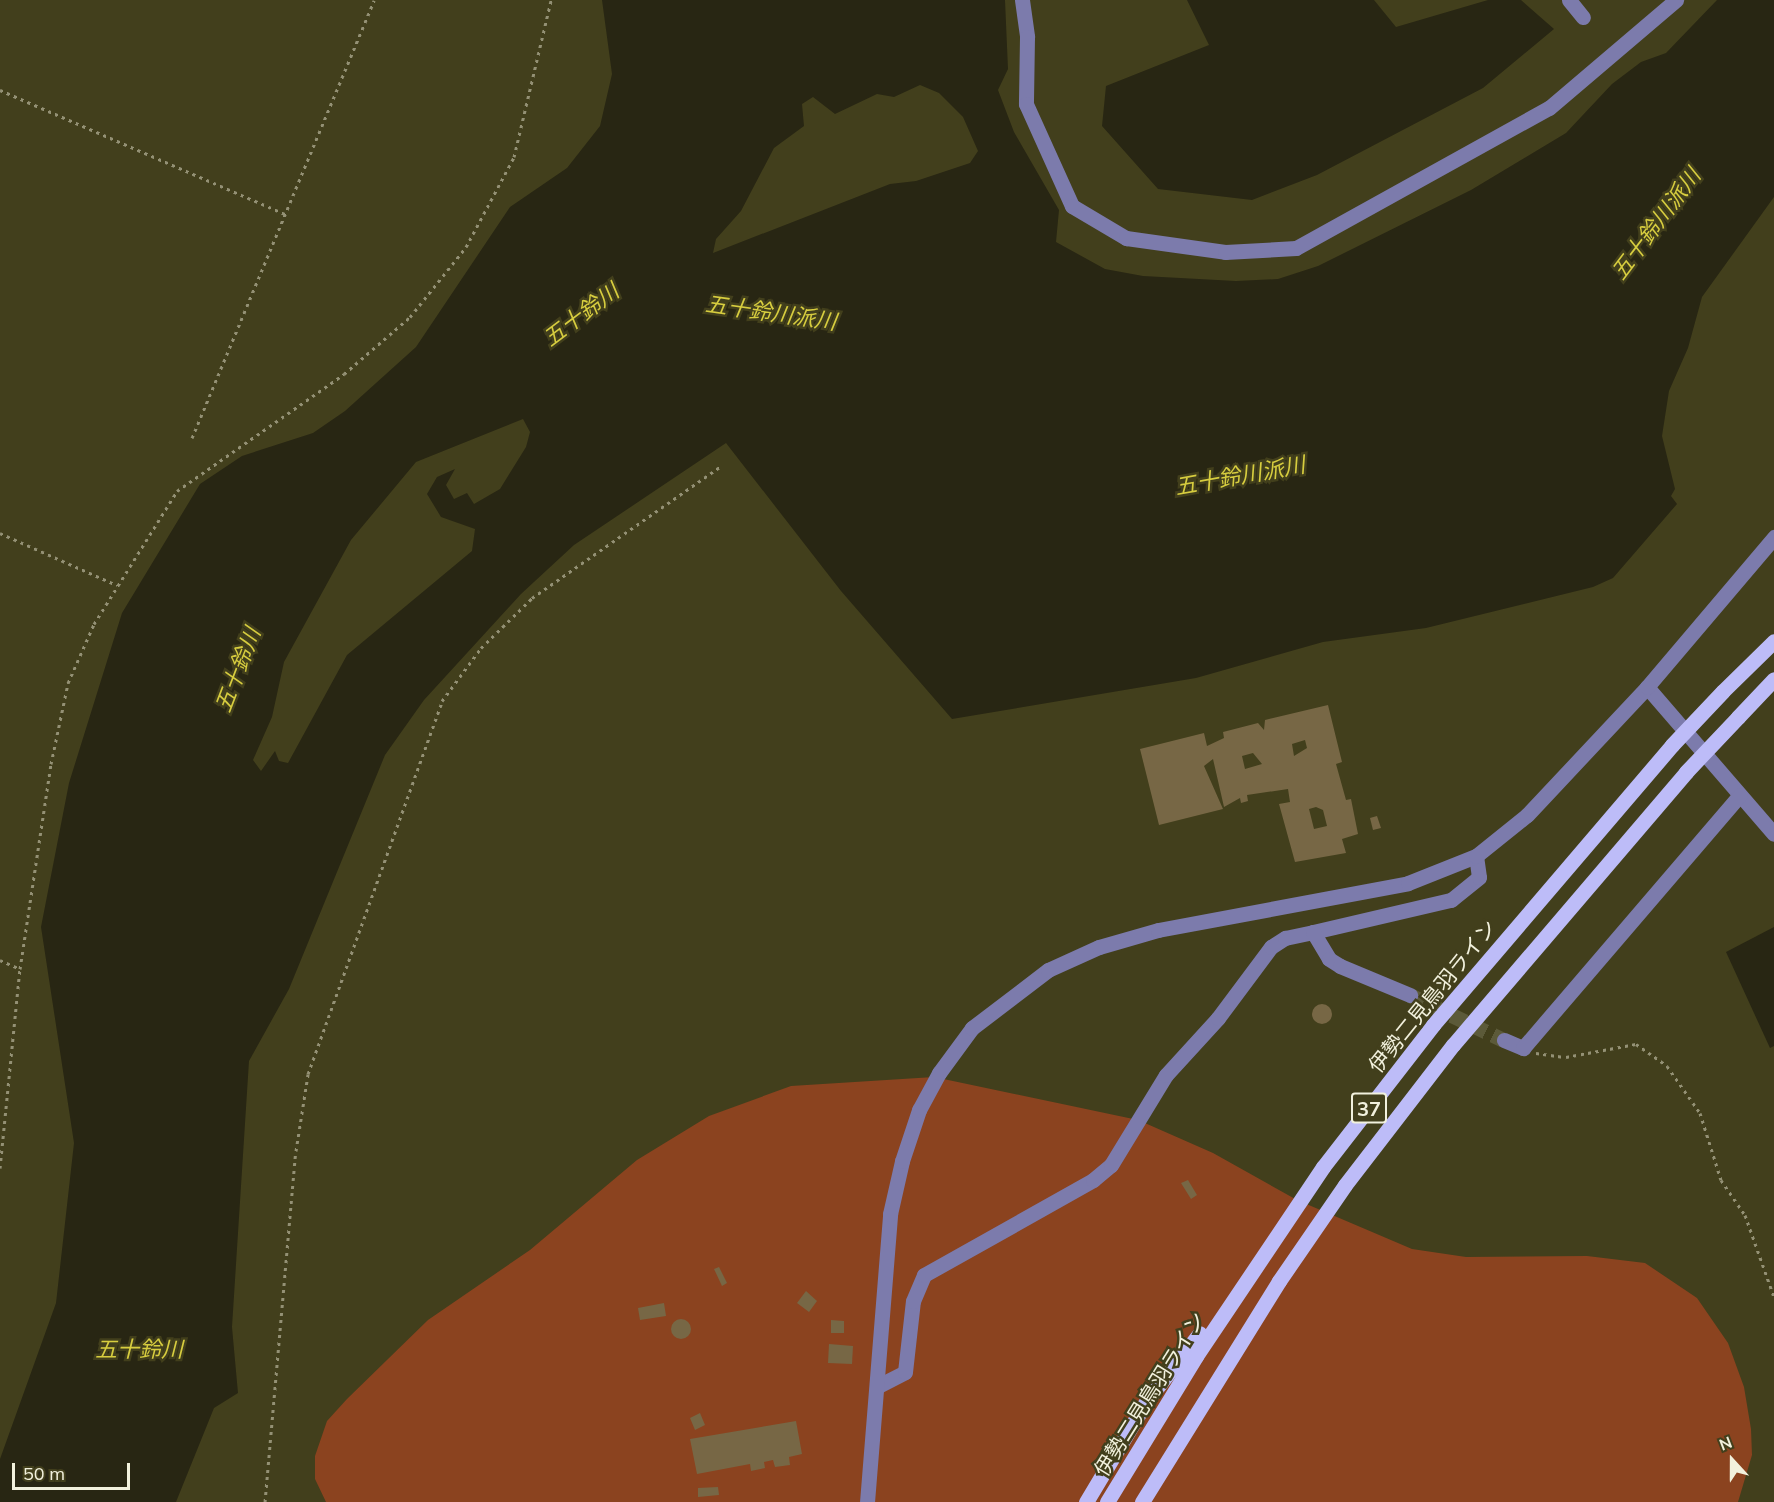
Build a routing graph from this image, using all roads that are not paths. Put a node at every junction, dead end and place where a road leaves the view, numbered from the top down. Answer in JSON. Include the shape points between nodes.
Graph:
{"nodes":[{"id":1,"x":1022,"y":0,"type":"edge"},
{"id":2,"x":1569,"y":0,"type":"edge"},
{"id":3,"x":1676,"y":0,"type":"edge"},
{"id":4,"x":1583,"y":17,"type":"dead end"},
{"id":5,"x":1774,"y":537,"type":"edge"},
{"id":6,"x":1774,"y":641,"type":"edge"},
{"id":7,"x":1774,"y":680,"type":"edge"},
{"id":8,"x":1647,"y":687,"type":"junction"},
{"id":9,"x":1740,"y":795,"type":"junction"},
{"id":10,"x":1774,"y":834,"type":"edge"},
{"id":11,"x":1476,"y":856,"type":"junction"},
{"id":12,"x":1313,"y":932,"type":"junction"},
{"id":13,"x":1410,"y":995,"type":"tunnel mouth"},
{"id":14,"x":1504,"y":1040,"type":"tunnel mouth"},
{"id":15,"x":1254,"y":1267,"type":"junction"},
{"id":16,"x":878,"y":1386,"type":"junction"},
{"id":17,"x":867,"y":1502,"type":"edge"},
{"id":18,"x":1086,"y":1502,"type":"edge"},
{"id":19,"x":1107,"y":1502,"type":"edge"},
{"id":20,"x":1142,"y":1502,"type":"edge"}],
"edges":[{"from":1,"to":3,"type":"street","via":[[1027,37],[1026,104],[1072,207],[1126,238],[1225,252],[1296,248],[1549,108]]},
{"from":2,"to":4,"type":"street"},
{"from":5,"to":8,"type":"street"},
{"from":6,"to":15,"type":"main road","name":"伊勢二見鳥羽ライン","number":"37","bridge":true,"via":[[1672,745],[1433,1025],[1323,1167]]},
{"from":7,"to":20,"type":"main road","number":"37","bridge":true,"via":[[1686,772],[1453,1045],[1345,1185],[1279,1281]]},
{"from":8,"to":9,"type":"street"},
{"from":8,"to":11,"type":"street","via":[[1527,815]]},
{"from":9,"to":10,"type":"street"},
{"from":9,"to":14,"type":"street","via":[[1523,1048]]},
{"from":11,"to":12,"type":"street","via":[[1479,878],[1451,900]]},
{"from":11,"to":16,"type":"street","via":[[1408,883],[1158,930],[1098,947],[1048,970],[979,1022],[939,1073],[919,1110],[902,1161],[891,1214]]},
{"from":12,"to":13,"type":"street","via":[[1329,958],[1340,966]]},
{"from":12,"to":16,"type":"street","via":[[1285,938],[1271,947],[1218,1018],[1166,1075],[1111,1165],[1093,1180],[924,1275],[913,1301],[905,1372]]},
{"from":15,"to":18,"type":"main road","via":[[1147,1400]]},
{"from":15,"to":19,"type":"main road","name":"伊勢二見鳥羽ライン","number":"37"},
{"from":16,"to":17,"type":"street"}]}
